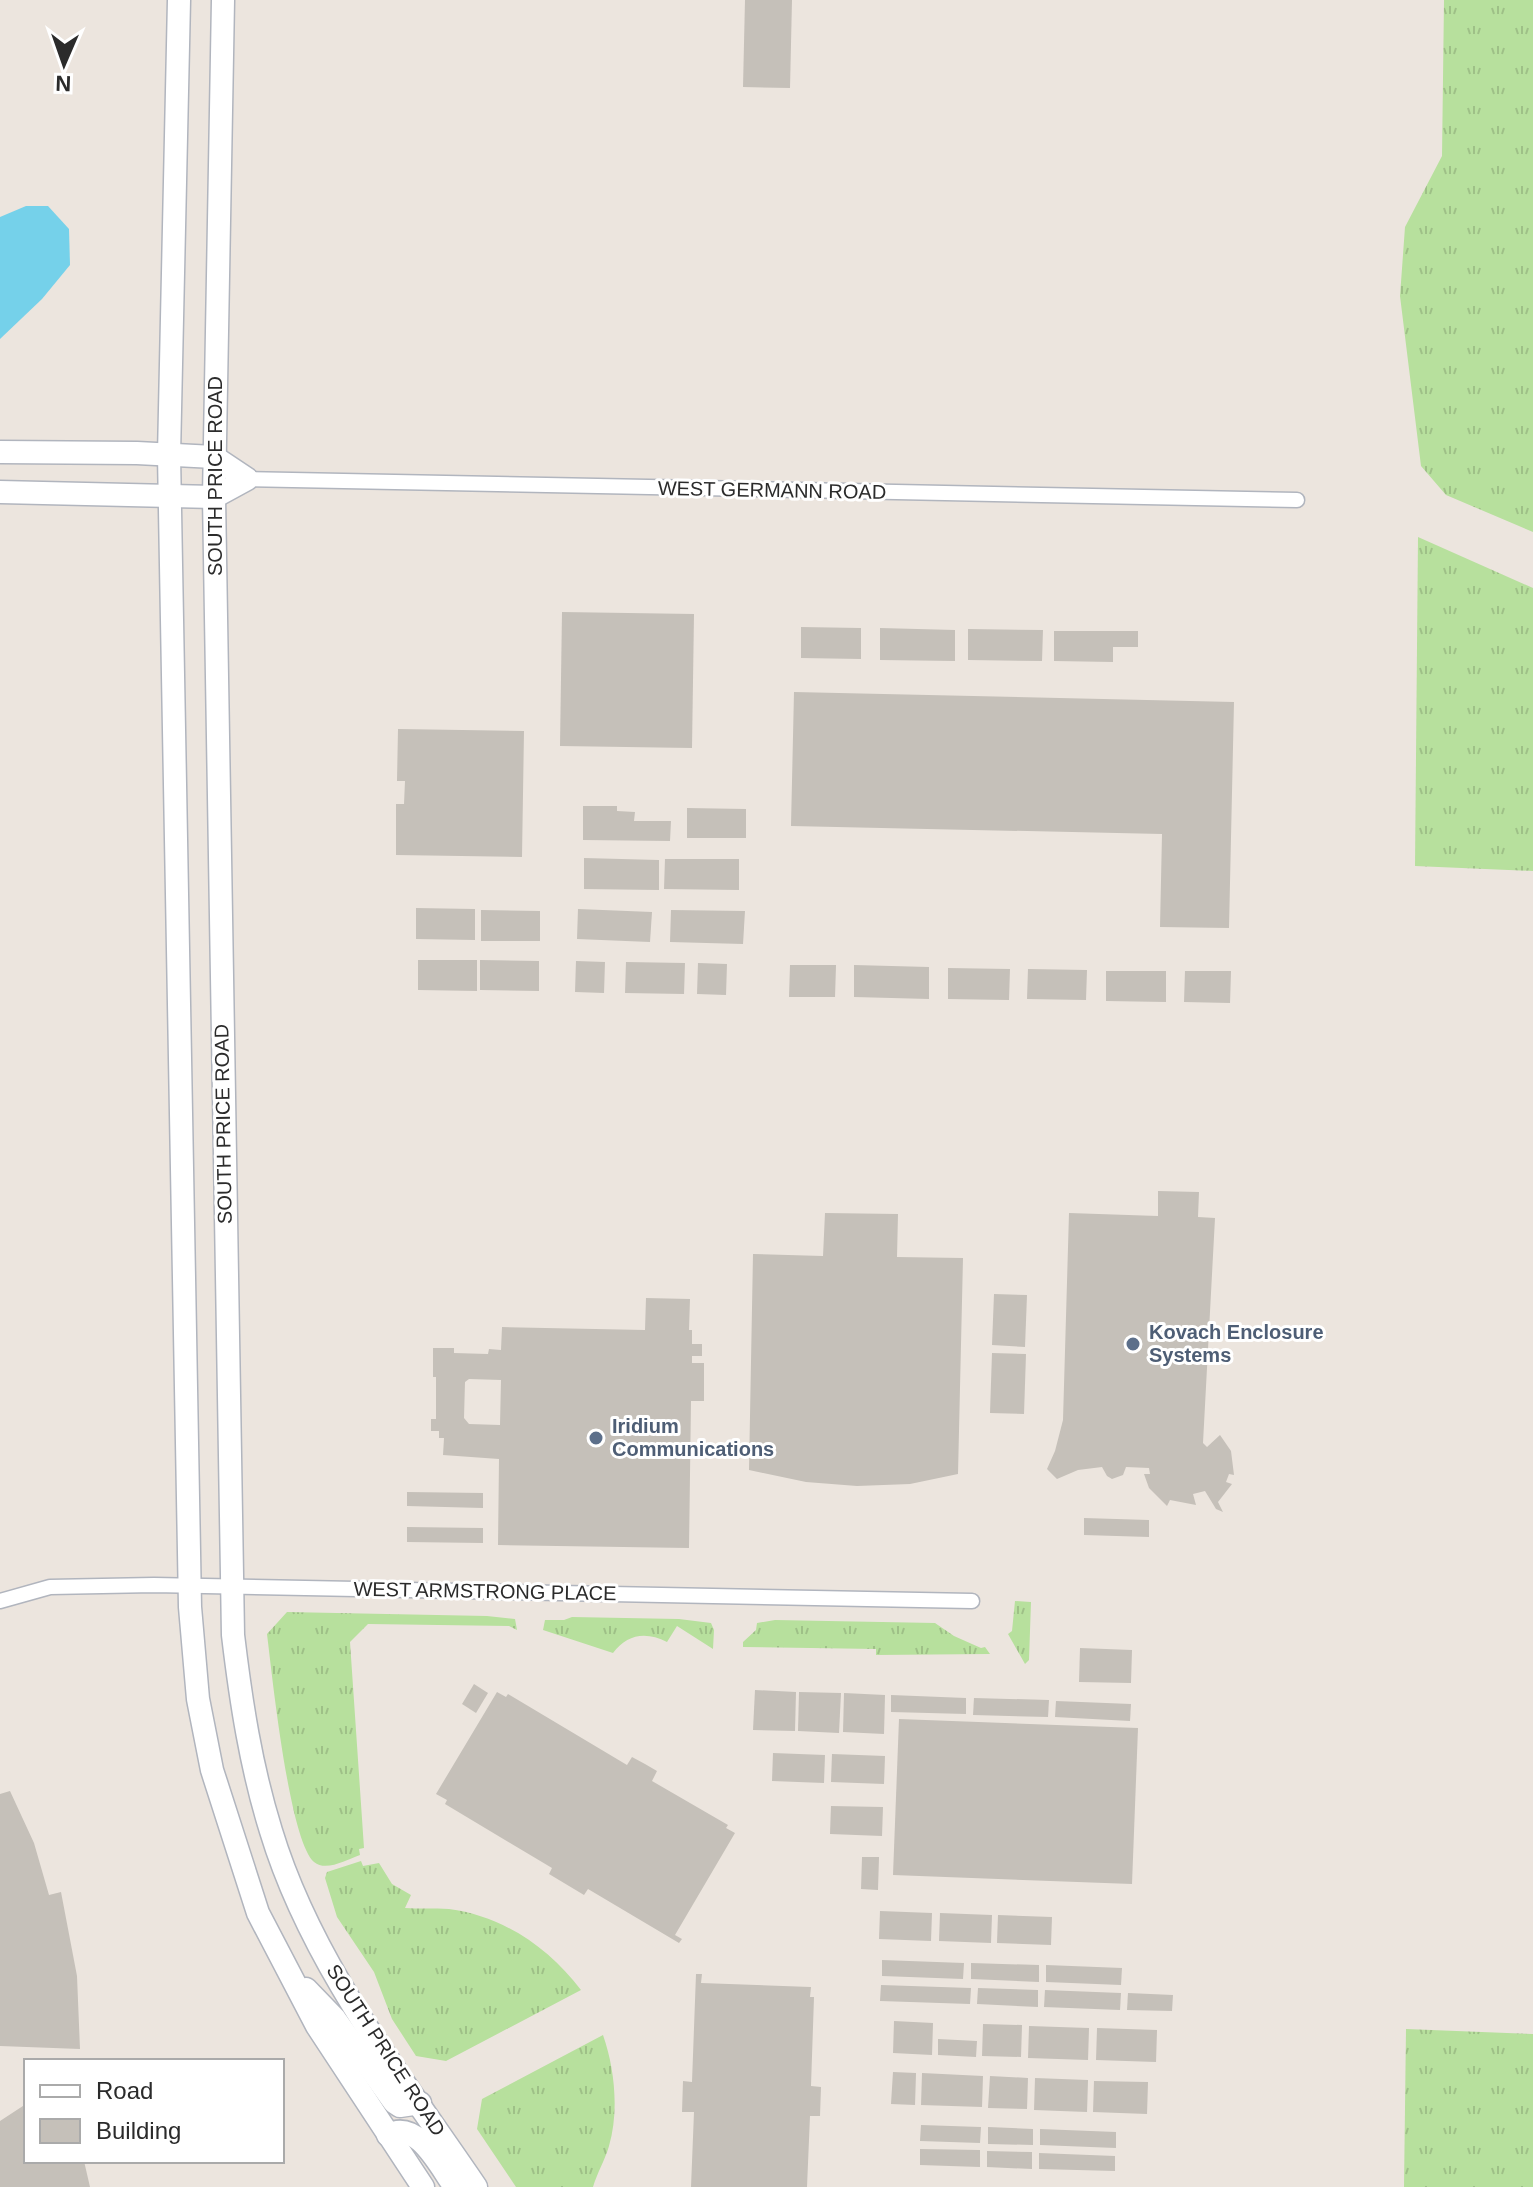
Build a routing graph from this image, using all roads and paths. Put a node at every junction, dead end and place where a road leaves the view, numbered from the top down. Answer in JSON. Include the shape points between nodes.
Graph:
{"nodes":[{"id":1,"x":179,"y":0,"type":"edge"},
{"id":2,"x":223,"y":0,"type":"edge"},
{"id":3,"x":0,"y":452,"type":"edge"},
{"id":4,"x":169,"y":455,"type":"junction"},
{"id":5,"x":214,"y":457,"type":"junction"},
{"id":6,"x":247,"y":479,"type":"junction"},
{"id":7,"x":0,"y":492,"type":"edge"},
{"id":8,"x":169,"y":496,"type":"junction"},
{"id":9,"x":214,"y":497,"type":"junction"},
{"id":10,"x":1297,"y":500,"type":"dead end"},
{"id":11,"x":191,"y":1585,"type":"junction"},
{"id":12,"x":231,"y":1586,"type":"junction"},
{"id":13,"x":0,"y":1601,"type":"edge"},
{"id":14,"x":972,"y":1601,"type":"dead end"},
{"id":15,"x":287,"y":1971,"type":"junction"},
{"id":16,"x":420,"y":2103,"type":"junction"},
{"id":17,"x":388,"y":2135,"type":"junction"},
{"id":18,"x":423,"y":2187,"type":"edge"},
{"id":19,"x":455,"y":2187,"type":"edge"},
{"id":20,"x":476,"y":2187,"type":"edge"}],
"edges":[{"from":1,"to":4,"type":"main road","name":"SOUTH PRICE ROAD"},
{"from":2,"to":5,"type":"main road","name":"SOUTH PRICE ROAD"},
{"from":3,"to":4,"type":"main road"},
{"from":4,"to":5,"type":"main road"},
{"from":4,"to":8,"type":"main road","name":"SOUTH PRICE ROAD"},
{"from":5,"to":6,"type":"main road"},
{"from":5,"to":9,"type":"main road","name":"SOUTH PRICE ROAD"},
{"from":6,"to":9,"type":"main road","name":"WEST GERMANN ROAD"},
{"from":6,"to":10,"type":"street","name":"WEST GERMANN ROAD"},
{"from":7,"to":8,"type":"main road","name":"WEST GERMANN ROAD"},
{"from":8,"to":9,"type":"main road","name":"WEST GERMANN ROAD"},
{"from":8,"to":11,"type":"main road","name":"SOUTH PRICE ROAD"},
{"from":9,"to":12,"type":"main road","name":"SOUTH PRICE ROAD"},
{"from":11,"to":12,"type":"street","name":"WEST ARMSTRONG PLACE"},
{"from":11,"to":13,"type":"street","name":"WEST ARMSTRONG PLACE","via":[[50,1587]]},
{"from":11,"to":15,"type":"main road","name":"SOUTH PRICE ROAD","via":[[198,1699],[212,1770],[258,1913]]},
{"from":12,"to":14,"type":"street","name":"WEST ARMSTRONG PLACE"},
{"from":12,"to":16,"type":"main road","name":"SOUTH PRICE ROAD","via":[[243,1711],[271,1834],[335,1976]]},
{"from":15,"to":16,"type":"main road","via":[[335,2019],[394,2102]]},
{"from":15,"to":17,"type":"main road","name":"SOUTH PRICE ROAD"},
{"from":16,"to":20,"type":"main road","name":"SOUTH PRICE ROAD"},
{"from":17,"to":18,"type":"main road","name":"SOUTH PRICE ROAD"},
{"from":17,"to":19,"type":"main road","via":[[409,2132]]}]}
